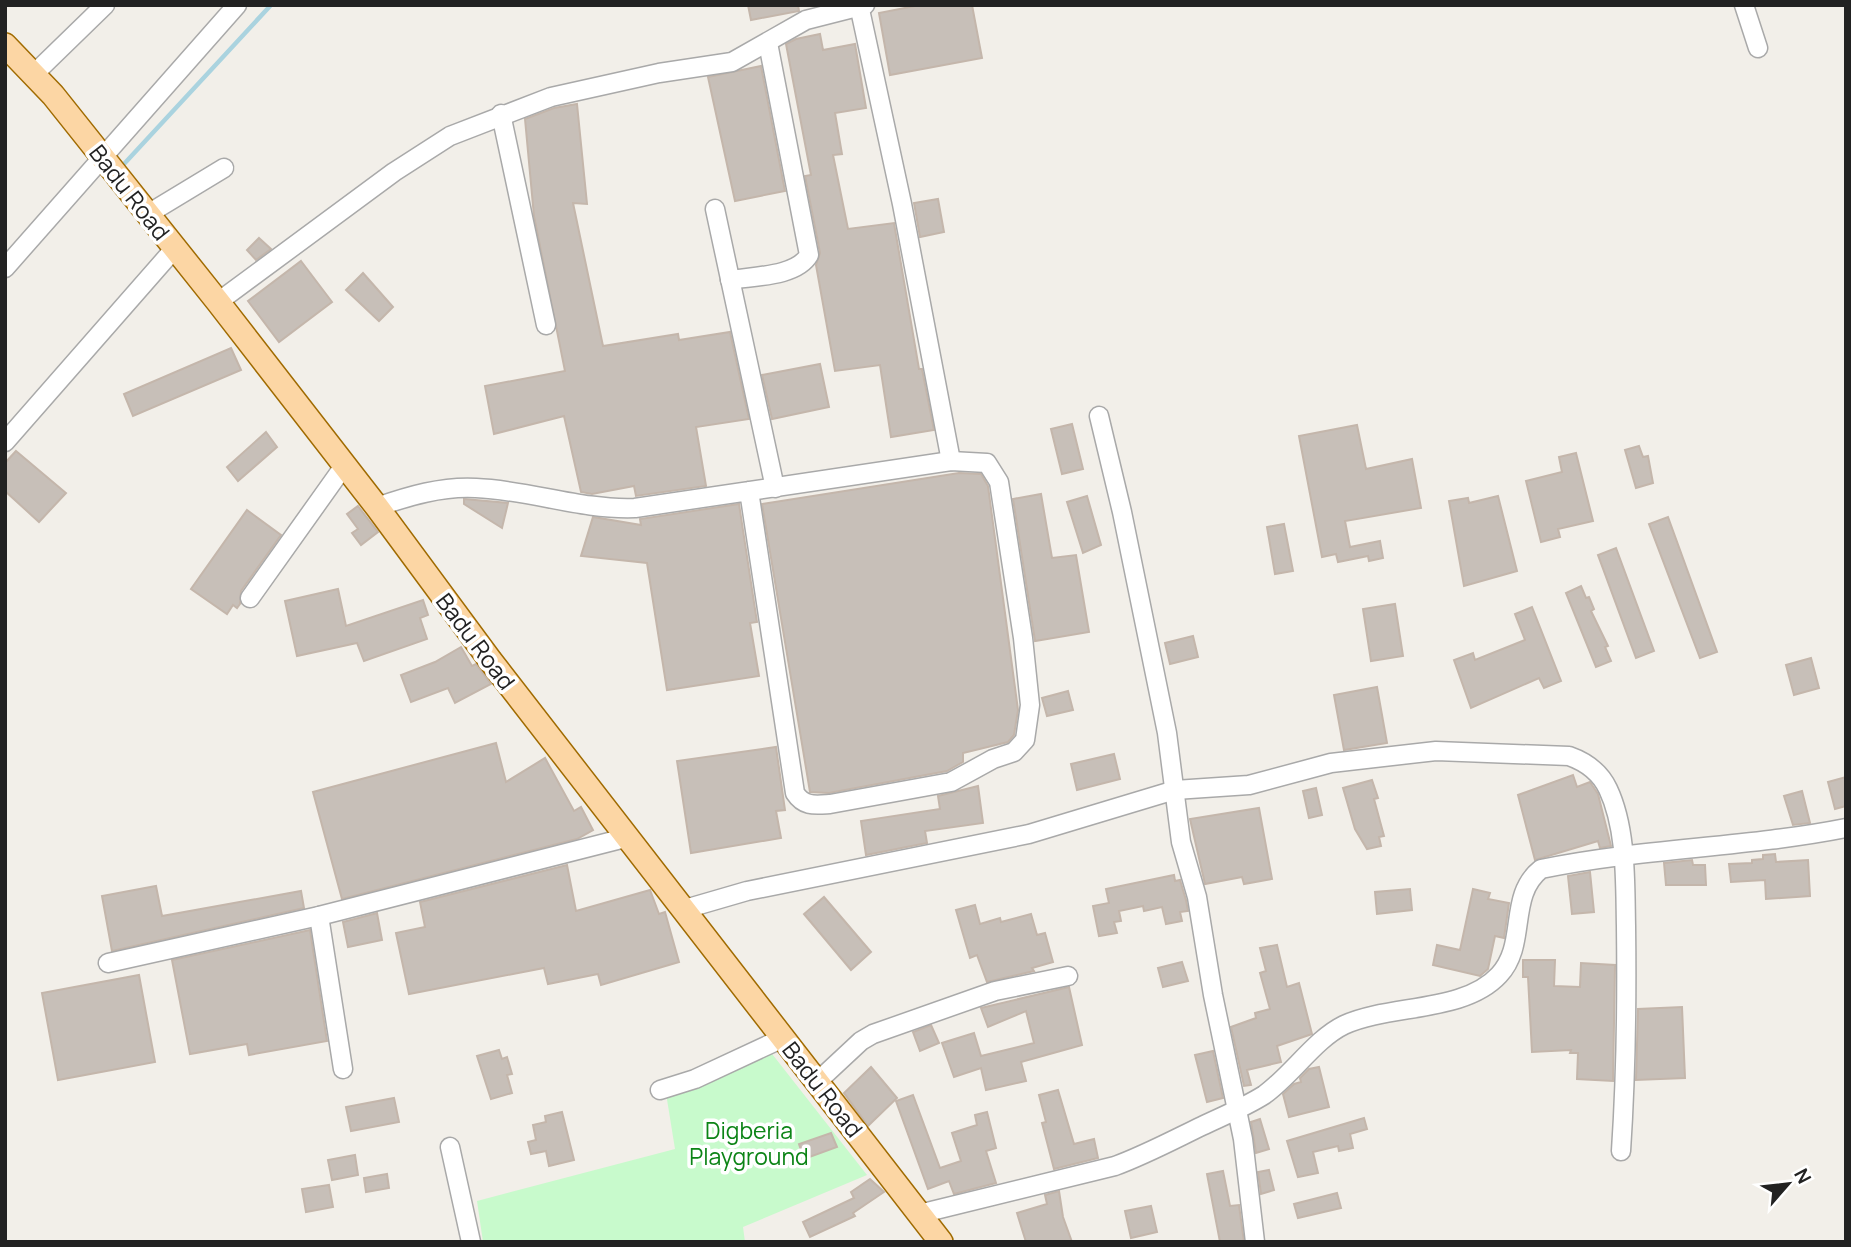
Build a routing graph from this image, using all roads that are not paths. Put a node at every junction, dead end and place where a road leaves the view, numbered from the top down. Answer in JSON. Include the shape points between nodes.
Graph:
{"nodes":[{"id":1,"x":105,"y":5,"type":"edge"},
{"id":2,"x":237,"y":5,"type":"edge"},
{"id":3,"x":1744,"y":5,"type":"edge"},
{"id":4,"x":861,"y":6,"type":"edge"},
{"id":5,"x":768,"y":43,"type":"junction"},
{"id":6,"x":5,"y":45,"type":"edge"},
{"id":7,"x":1758,"y":48,"type":"dead end"},
{"id":8,"x":33,"y":75,"type":"junction"},
{"id":9,"x":501,"y":114,"type":"junction"},
{"id":10,"x":103,"y":157,"type":"junction"},
{"id":11,"x":225,"y":168,"type":"dead end"},
{"id":12,"x":715,"y":209,"type":"dead end"},
{"id":13,"x":148,"y":214,"type":"junction"},
{"id":14,"x":175,"y":248,"type":"junction"},
{"id":15,"x":5,"y":268,"type":"edge"},
{"id":16,"x":730,"y":280,"type":"junction"},
{"id":17,"x":218,"y":302,"type":"junction"},
{"id":18,"x":546,"y":325,"type":"dead end"},
{"id":19,"x":1099,"y":416,"type":"dead end"},
{"id":20,"x":5,"y":442,"type":"edge"},
{"id":21,"x":951,"y":461,"type":"junction"},
{"id":22,"x":344,"y":466,"type":"junction"},
{"id":23,"x":775,"y":488,"type":"junction"},
{"id":24,"x":749,"y":491,"type":"junction"},
{"id":25,"x":377,"y":507,"type":"junction"},
{"id":26,"x":250,"y":598,"type":"dead end"},
{"id":27,"x":1175,"y":790,"type":"junction"},
{"id":28,"x":1846,"y":828,"type":"edge"},
{"id":29,"x":629,"y":837,"type":"junction"},
{"id":30,"x":1625,"y":856,"type":"junction"},
{"id":31,"x":685,"y":909,"type":"junction"},
{"id":32,"x":319,"y":916,"type":"junction"},
{"id":33,"x":108,"y":963,"type":"dead end"},
{"id":34,"x":1068,"y":976,"type":"dead end"},
{"id":35,"x":783,"y":1038,"type":"junction"},
{"id":36,"x":343,"y":1069,"type":"dead end"},
{"id":37,"x":817,"y":1082,"type":"junction"},
{"id":38,"x":660,"y":1090,"type":"dead end"},
{"id":39,"x":1237,"y":1109,"type":"junction"},
{"id":40,"x":450,"y":1147,"type":"dead end"},
{"id":41,"x":1621,"y":1151,"type":"dead end"},
{"id":42,"x":919,"y":1214,"type":"junction"},
{"id":43,"x":471,"y":1242,"type":"edge"},
{"id":44,"x":941,"y":1242,"type":"edge"},
{"id":45,"x":1255,"y":1242,"type":"edge"}],
"edges":[{"from":1,"to":8,"type":"street"},
{"from":2,"to":10,"type":"street"},
{"from":3,"to":7,"type":"street"},
{"from":4,"to":5,"type":"street","via":[[806,19]]},
{"from":4,"to":21,"type":"street"},
{"from":5,"to":9,"type":"street","via":[[732,62],[593,86]]},
{"from":5,"to":16,"type":"street","via":[[809,255],[790,269]]},
{"from":6,"to":8,"type":"main road","name":"Badu Road"},
{"from":8,"to":10,"type":"main road","name":"Badu Road"},
{"from":9,"to":17,"type":"street","via":[[450,136],[411,160]]},
{"from":9,"to":18,"type":"street"},
{"from":10,"to":13,"type":"main road","name":"Badu Road"},
{"from":10,"to":15,"type":"street"},
{"from":11,"to":13,"type":"street"},
{"from":12,"to":16,"type":"street"},
{"from":13,"to":14,"type":"main road","name":"Badu Road"},
{"from":14,"to":17,"type":"main road","name":"Badu Road"},
{"from":14,"to":20,"type":"street"},
{"from":16,"to":23,"type":"street"},
{"from":17,"to":22,"type":"main road","name":"Badu Road"},
{"from":19,"to":27,"type":"street","via":[[1167,733]]},
{"from":21,"to":23,"type":"street"},
{"from":21,"to":24,"type":"street","via":[[987,463],[999,482],[1023,638],[1029,728],[1026,740],[1014,752],[972,773],[887,796],[810,805],[795,793]]},
{"from":22,"to":25,"type":"main road","name":"Badu Road"},
{"from":22,"to":26,"type":"street"},
{"from":23,"to":24,"type":"street"},
{"from":24,"to":25,"type":"street","via":[[610,509],[477,488],[451,489]]},
{"from":25,"to":29,"type":"main road","name":"Badu Road","via":[[489,660]]},
{"from":27,"to":30,"type":"street","via":[[1250,785],[1331,763],[1413,752],[1569,756],[1584,761],[1609,791]]},
{"from":27,"to":31,"type":"street","via":[[1029,834],[747,891]]},
{"from":27,"to":39,"type":"street","via":[[1181,842],[1197,897]]},
{"from":28,"to":30,"type":"street"},
{"from":29,"to":31,"type":"main road","name":"Badu Road"},
{"from":29,"to":32,"type":"street"},
{"from":30,"to":39,"type":"street","via":[[1541,869],[1532,877],[1519,905],[1512,953],[1501,974],[1485,987],[1342,1026],[1287,1077]]},
{"from":30,"to":41,"type":"street","via":[[1627,1049]]},
{"from":31,"to":35,"type":"main road","name":"Badu Road"},
{"from":32,"to":33,"type":"street"},
{"from":32,"to":36,"type":"street"},
{"from":34,"to":37,"type":"street","via":[[995,991],[873,1034]]},
{"from":35,"to":37,"type":"main road","name":"Badu Road"},
{"from":35,"to":38,"type":"street"},
{"from":37,"to":42,"type":"main road","name":"Badu Road"},
{"from":39,"to":42,"type":"street","via":[[1115,1166]]},
{"from":39,"to":45,"type":"street"},
{"from":40,"to":43,"type":"street"},
{"from":42,"to":44,"type":"main road","name":"Badu Road"}]}
